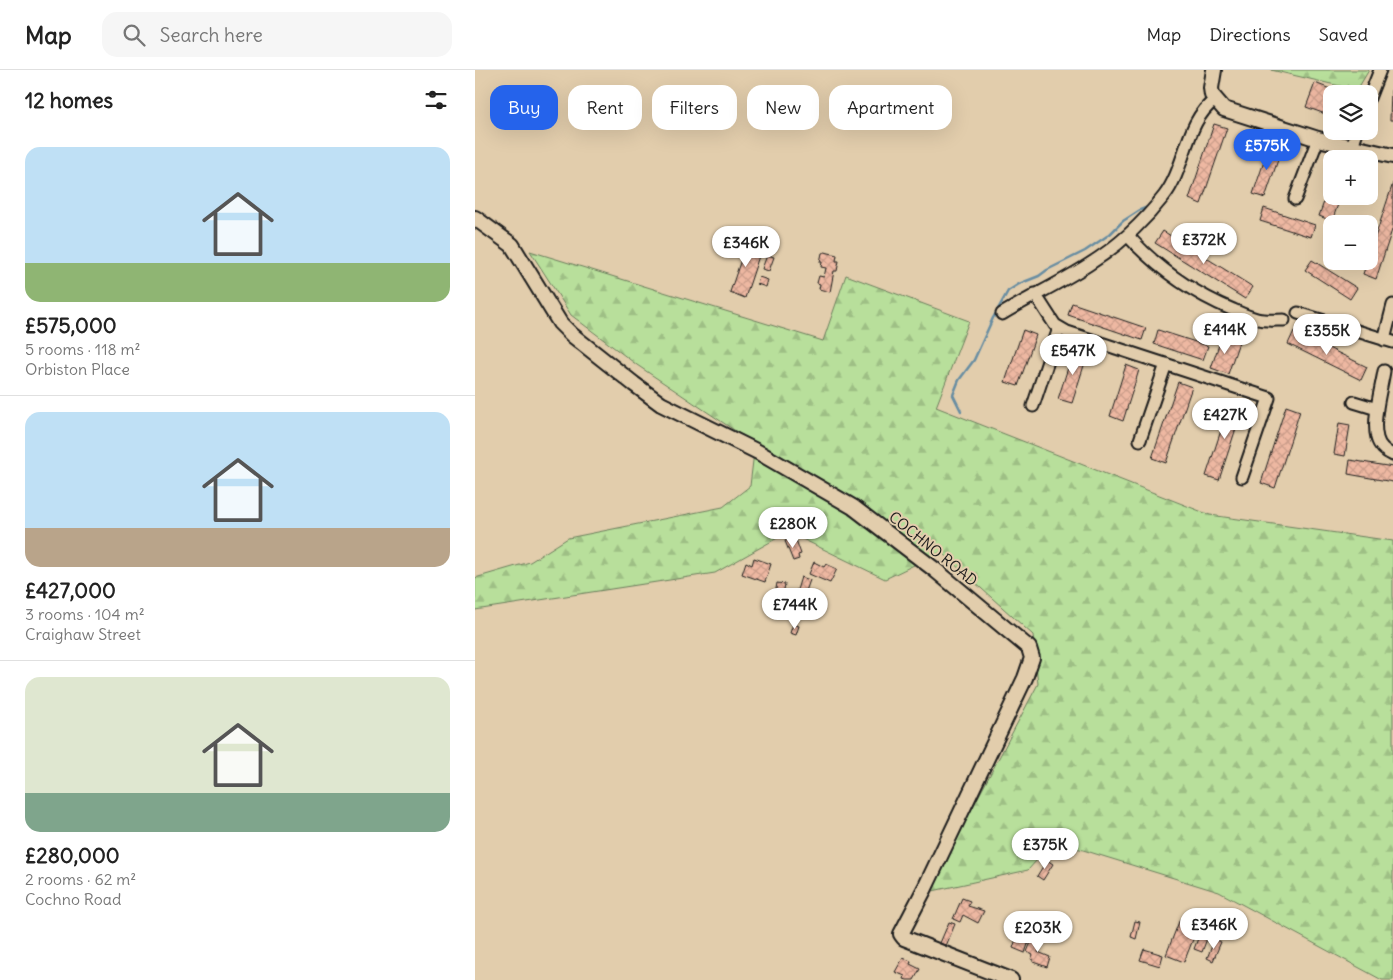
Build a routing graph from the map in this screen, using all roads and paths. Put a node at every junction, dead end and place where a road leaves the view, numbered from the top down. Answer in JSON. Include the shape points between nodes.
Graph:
{"nodes":[{"id":1,"x":1214,"y":70,"type":"edge"},
{"id":2,"x":1381,"y":70,"type":"edge"},
{"id":3,"x":1375,"y":85,"type":"edge"},
{"id":4,"x":1215,"y":100,"type":"junction"},
{"id":5,"x":1318,"y":139,"type":"junction"},
{"id":6,"x":1354,"y":140,"type":"edge"},
{"id":7,"x":1352,"y":147,"type":"junction"},
{"id":8,"x":1393,"y":156,"type":"edge"},
{"id":9,"x":1295,"y":199,"type":"dead end"},
{"id":10,"x":475,"y":218,"type":"edge"},
{"id":11,"x":1127,"y":236,"type":"junction"},
{"id":12,"x":1035,"y":294,"type":"junction"},
{"id":13,"x":1393,"y":305,"type":"edge"},
{"id":14,"x":1298,"y":313,"type":"dead end"},
{"id":15,"x":1002,"y":314,"type":"dead end"},
{"id":16,"x":1284,"y":320,"type":"dead end"},
{"id":17,"x":1059,"y":328,"type":"junction"},
{"id":18,"x":1389,"y":341,"type":"edge"},
{"id":19,"x":1166,"y":364,"type":"junction"},
{"id":20,"x":1384,"y":371,"type":"dead end"},
{"id":21,"x":1354,"y":402,"type":"dead end"},
{"id":22,"x":1033,"y":406,"type":"dead end"},
{"id":23,"x":1377,"y":409,"type":"junction"},
{"id":24,"x":1140,"y":440,"type":"dead end"},
{"id":25,"x":1393,"y":455,"type":"edge"},
{"id":26,"x":1243,"y":477,"type":"dead end"},
{"id":27,"x":1011,"y":980,"type":"edge"}],
"edges":[{"from":1,"to":4,"type":"street","via":[[1211,88]]},
{"from":2,"to":3,"type":"street"},
{"from":4,"to":5,"type":"street","via":[[1233,113]]},
{"from":4,"to":11,"type":"street","via":[[1202,111],[1171,187]]},
{"from":5,"to":7,"type":"street"},
{"from":5,"to":9,"type":"street"},
{"from":6,"to":7,"type":"street"},
{"from":7,"to":8,"type":"street"},
{"from":10,"to":27,"type":"street","name":"COCHNO ROAD","via":[[512,245],[560,323],[634,384],[669,408],[758,452],[853,507],[1029,648],[1032,658],[1025,678],[901,934],[903,938]]},
{"from":11,"to":12,"type":"street","via":[[1087,266]]},
{"from":11,"to":16,"type":"street","via":[[1151,260],[1197,293],[1251,318]]},
{"from":12,"to":15,"type":"street"},
{"from":12,"to":17,"type":"street"},
{"from":13,"to":18,"type":"street"},
{"from":14,"to":18,"type":"street"},
{"from":17,"to":19,"type":"street"},
{"from":17,"to":22,"type":"street"},
{"from":19,"to":24,"type":"street"},
{"from":19,"to":26,"type":"street","via":[[1269,398]]},
{"from":20,"to":23,"type":"street"},
{"from":21,"to":23,"type":"street"},
{"from":23,"to":25,"type":"street","via":[[1377,440]]}]}
